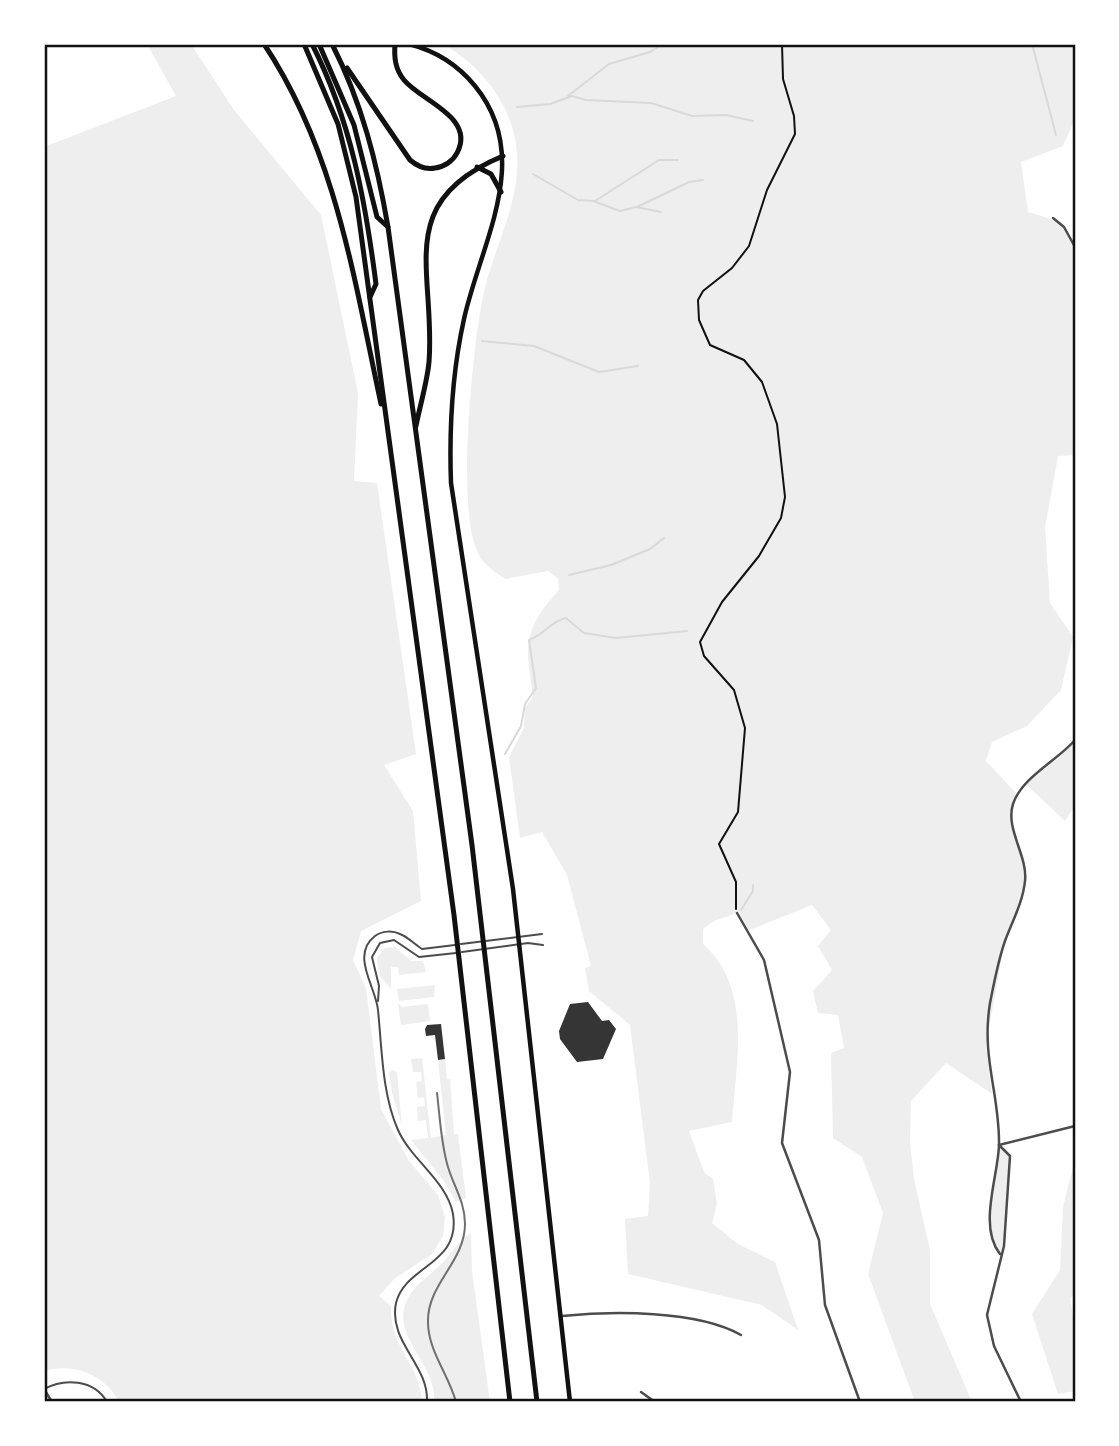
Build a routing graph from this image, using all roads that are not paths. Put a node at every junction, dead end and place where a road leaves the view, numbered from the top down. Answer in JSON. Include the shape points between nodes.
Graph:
{"nodes":[{"id":1,"x":264,"y":44,"type":"edge"},
{"id":2,"x":312,"y":44,"type":"edge"},
{"id":3,"x":319,"y":44,"type":"edge"},
{"id":4,"x":332,"y":44,"type":"edge"},
{"id":5,"x":395,"y":44,"type":"edge"},
{"id":6,"x":409,"y":44,"type":"edge"},
{"id":7,"x":305,"y":46,"type":"edge"},
{"id":8,"x":339,"y":57,"type":"junction"},
{"id":9,"x":503,"y":156,"type":"junction"},
{"id":10,"x":477,"y":167,"type":"junction"},
{"id":11,"x":501,"y":192,"type":"junction"},
{"id":12,"x":1053,"y":218,"type":"dead end"},
{"id":13,"x":388,"y":227,"type":"junction"},
{"id":14,"x":1075,"y":247,"type":"edge"},
{"id":15,"x":1075,"y":291,"type":"edge"},
{"id":16,"x":370,"y":297,"type":"junction"},
{"id":17,"x":1075,"y":320,"type":"edge"},
{"id":18,"x":415,"y":433,"type":"junction"},
{"id":19,"x":389,"y":443,"type":"junction"},
{"id":20,"x":1075,"y":740,"type":"edge"},
{"id":21,"x":737,"y":913,"type":"road end"},
{"id":22,"x":542,"y":934,"type":"dead end"},
{"id":23,"x":518,"y":937,"type":"junction"},
{"id":24,"x":519,"y":945,"type":"junction"},
{"id":25,"x":543,"y":945,"type":"dead end"},
{"id":26,"x":378,"y":1006,"type":"junction"},
{"id":27,"x":1075,"y":1126,"type":"edge"},
{"id":28,"x":999,"y":1145,"type":"junction"},
{"id":29,"x":1000,"y":1254,"type":"junction"},
{"id":30,"x":560,"y":1317,"type":"junction"},
{"id":31,"x":741,"y":1335,"type":"dead end"},
{"id":32,"x":44,"y":1389,"type":"edge"},
{"id":33,"x":641,"y":1392,"type":"dead end"},
{"id":34,"x":52,"y":1402,"type":"edge"},
{"id":35,"x":107,"y":1402,"type":"edge"},
{"id":36,"x":427,"y":1402,"type":"edge"},
{"id":37,"x":510,"y":1402,"type":"edge"},
{"id":38,"x":537,"y":1402,"type":"edge"},
{"id":39,"x":570,"y":1402,"type":"edge"},
{"id":40,"x":655,"y":1402,"type":"edge"},
{"id":41,"x":860,"y":1402,"type":"edge"},
{"id":42,"x":1021,"y":1402,"type":"edge"}],
"edges":[{"from":1,"to":19,"type":"highway","via":[[299,103],[327,171]]},
{"from":2,"to":16,"type":"highway","via":[[339,103],[362,181],[376,284]]},
{"from":3,"to":13,"type":"highway","via":[[354,125],[377,217]]},
{"from":4,"to":8,"type":"highway"},
{"from":5,"to":8,"type":"highway","via":[[395,61],[404,79],[458,126],[457,152],[443,166],[426,168],[410,160]]},
{"from":6,"to":9,"type":"main road","via":[[440,55],[471,82],[491,112]]},
{"from":7,"to":16,"type":"highway","via":[[332,107],[351,170]]},
{"from":8,"to":13,"type":"highway","via":[[375,154]]},
{"from":9,"to":10,"type":"highway"},
{"from":9,"to":11,"type":"main road"},
{"from":10,"to":11,"type":"highway","via":[[491,174]]},
{"from":10,"to":18,"type":"highway","via":[[447,192],[427,234],[429,363]]},
{"from":11,"to":23,"type":"main road","via":[[460,338],[450,462],[455,523]]},
{"from":12,"to":14,"type":"street","via":[[1065,227]]},
{"from":13,"to":18,"type":"highway"},
{"from":15,"to":17,"type":"street"},
{"from":16,"to":19,"type":"highway"},
{"from":18,"to":38,"type":"highway","via":[[486,965]]},
{"from":19,"to":37,"type":"highway","via":[[460,968]]},
{"from":20,"to":28,"type":"street","via":[[1026,784],[1012,808],[1025,881],[1004,944],[986,1046]]},
{"from":21,"to":41,"type":"street","via":[[764,960],[790,1072],[782,1143],[819,1240],[825,1305]]},
{"from":22,"to":23,"type":"lane"},
{"from":23,"to":24,"type":"main road"},
{"from":23,"to":26,"type":"lane","via":[[422,949],[402,934],[382,933],[364,953]]},
{"from":24,"to":25,"type":"lane"},
{"from":24,"to":26,"type":"lane","via":[[419,957],[394,940],[385,941],[372,957]]},
{"from":24,"to":30,"type":"main road"},
{"from":26,"to":36,"type":"lane","via":[[387,1089],[397,1129],[447,1195],[453,1214],[451,1238],[443,1254],[403,1288],[396,1303],[399,1337],[424,1380]]},
{"from":27,"to":28,"type":"street"},
{"from":28,"to":29,"type":"street","via":[[992,1225],[994,1246]]},
{"from":28,"to":29,"type":"street","via":[[1010,1156]]},
{"from":29,"to":42,"type":"street","via":[[987,1315],[989,1333]]},
{"from":30,"to":31,"type":"street","via":[[631,1312],[726,1327]]},
{"from":30,"to":39,"type":"main road"},
{"from":32,"to":34,"type":"street"},
{"from":32,"to":35,"type":"lane","via":[[58,1382],[80,1383],[92,1387]]},
{"from":33,"to":40,"type":"street"}]}
